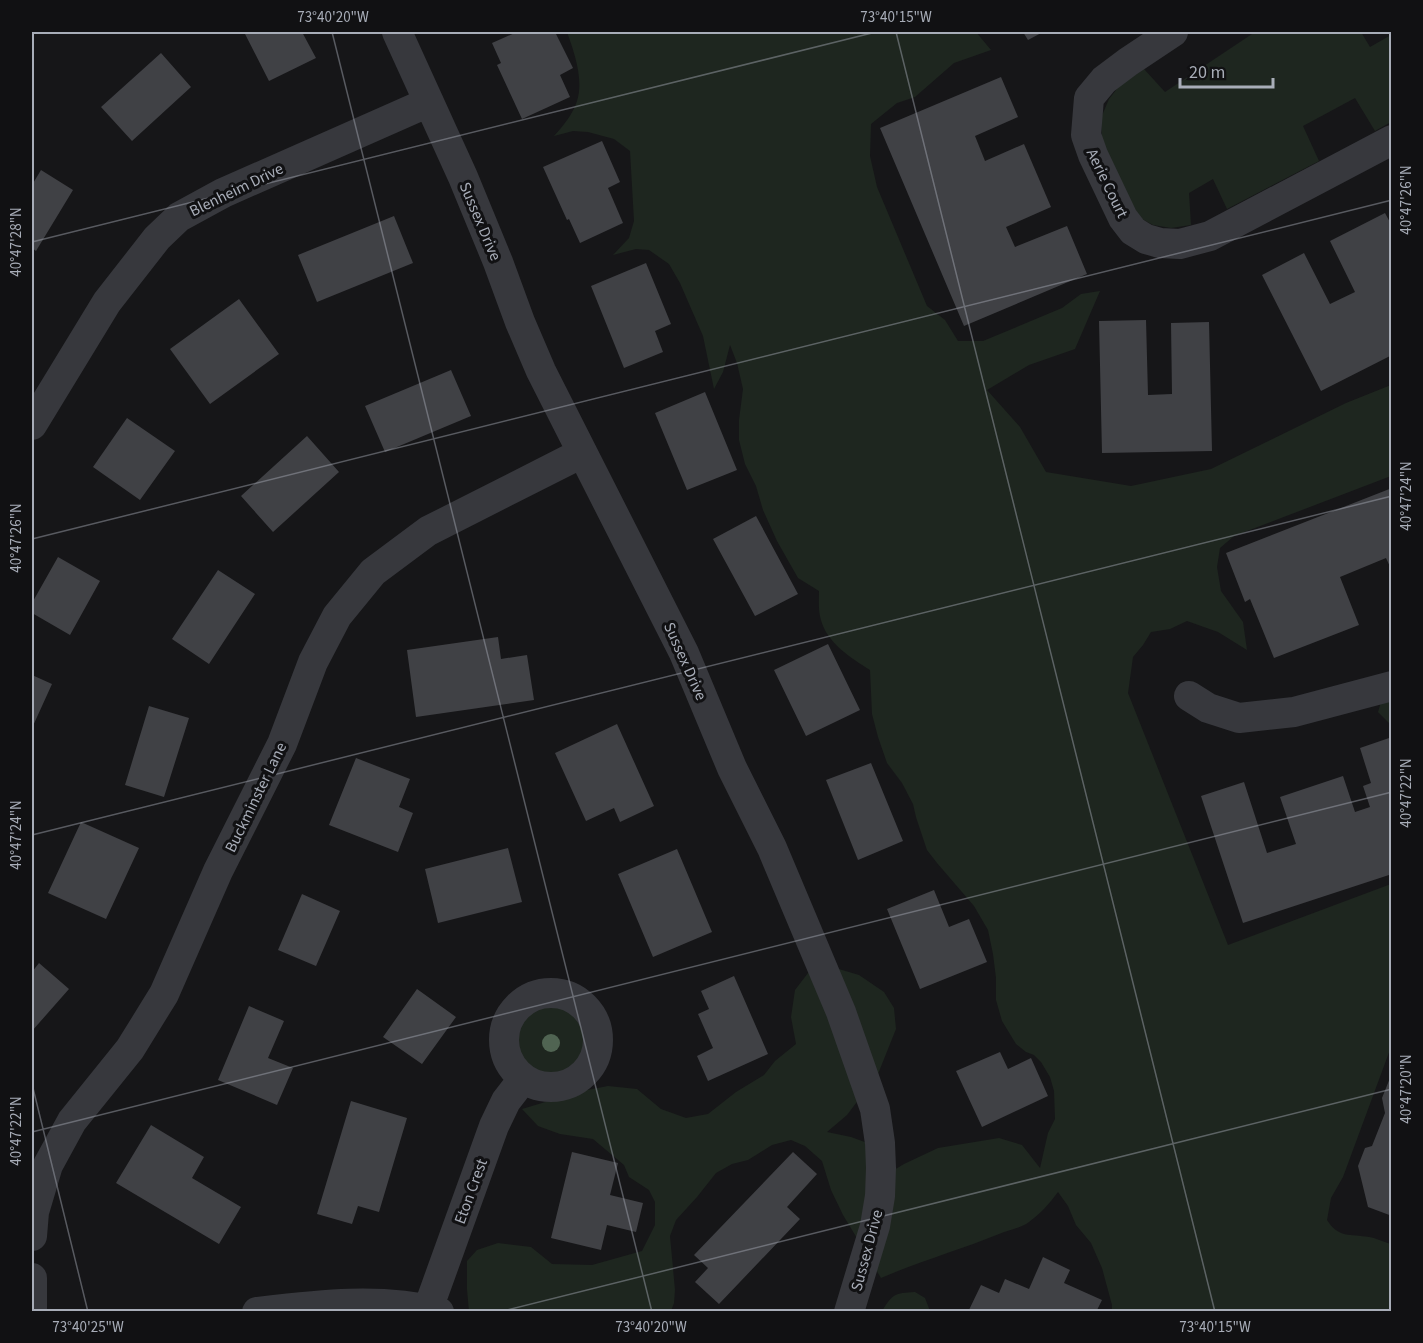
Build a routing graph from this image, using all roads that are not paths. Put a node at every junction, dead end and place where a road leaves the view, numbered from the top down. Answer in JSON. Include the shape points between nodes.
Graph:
{"nodes":[{"id":1,"x":397,"y":32,"type":"edge"},
{"id":2,"x":1173,"y":32,"type":"edge"},
{"id":3,"x":429,"y":102,"type":"junction"},
{"id":4,"x":1392,"y":140,"type":"edge"},
{"id":5,"x":32,"y":425,"type":"edge"},
{"id":6,"x":582,"y":453,"type":"junction"},
{"id":7,"x":1392,"y":686,"type":"edge"},
{"id":8,"x":1189,"y":696,"type":"dead end"},
{"id":9,"x":523,"y":1079,"type":"dead end"},
{"id":10,"x":32,"y":1236,"type":"edge"},
{"id":11,"x":32,"y":1278,"type":"edge"},
{"id":12,"x":433,"y":1310,"type":"edge"},
{"id":13,"x":32,"y":1311,"type":"edge"},
{"id":14,"x":257,"y":1311,"type":"edge"},
{"id":15,"x":849,"y":1311,"type":"edge"}],
"edges":[{"from":1,"to":3,"type":"street","name":"Sussex Drive"},
{"from":2,"to":4,"type":"street","name":"Aerie Court","via":[[1104,80],[1089,99],[1086,135],[1093,155],[1123,218],[1133,231],[1146,238],[1180,244],[1210,236]]},
{"from":3,"to":5,"type":"street","name":"Blenheim Drive","via":[[179,217],[157,238],[107,302]]},
{"from":3,"to":6,"type":"street","name":"Sussex Drive","via":[[541,371]]},
{"from":6,"to":10,"type":"street","name":"Buckminster Lane","via":[[428,531],[373,572],[337,616],[313,662],[282,744],[218,871],[164,994],[130,1049],[72,1121],[48,1165],[34,1212]]},
{"from":6,"to":15,"type":"street","name":"Sussex Drive","via":[[684,653],[732,768],[772,848],[841,1012],[875,1109],[880,1143],[880,1196]]},
{"from":7,"to":8,"type":"street","via":[[1294,712],[1239,718],[1208,708]]},
{"from":9,"to":12,"type":"street","name":"Eton Crest","via":[[494,1126]]},
{"from":11,"to":13,"type":"street"},
{"from":12,"to":14,"type":"street","via":[[338,1304]]}]}
